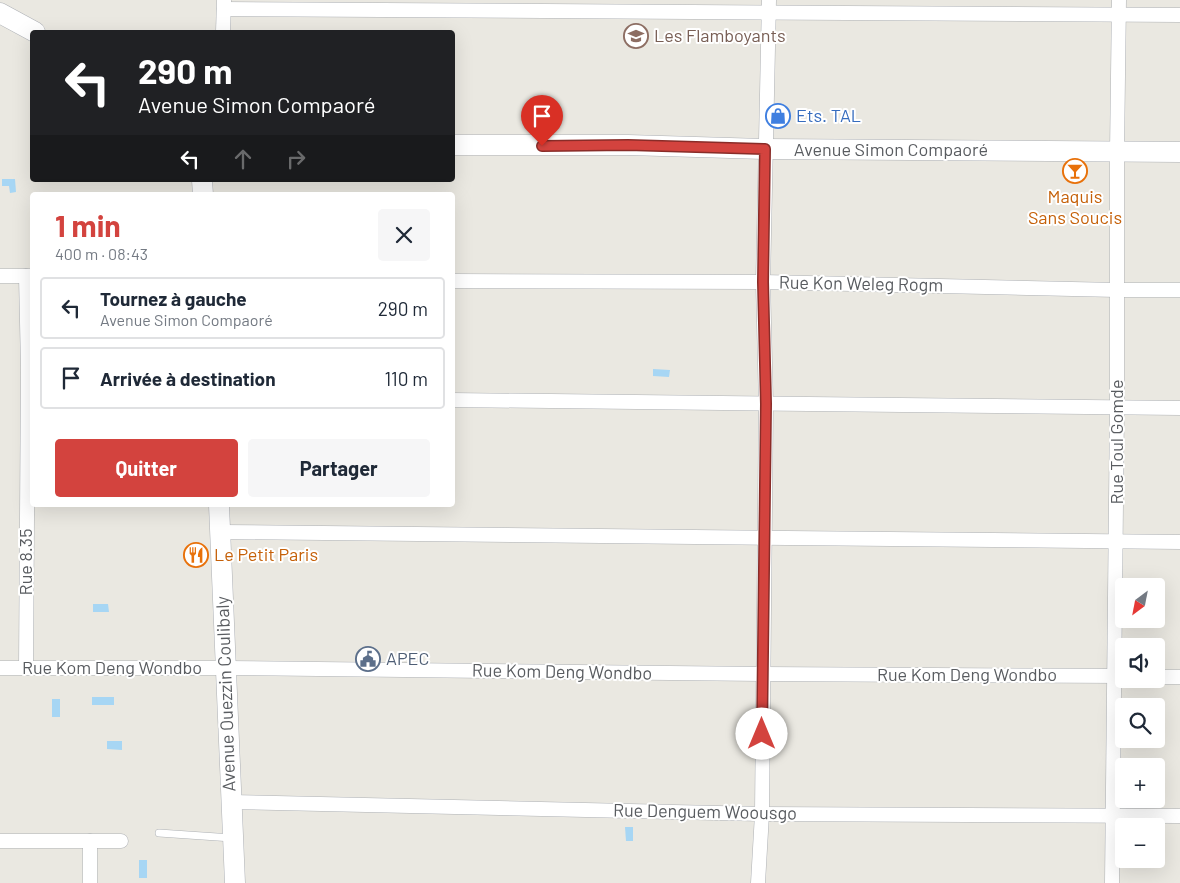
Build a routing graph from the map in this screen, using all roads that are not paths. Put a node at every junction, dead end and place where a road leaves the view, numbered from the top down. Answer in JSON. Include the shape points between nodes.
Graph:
{"nodes":[{"id":1,"x":224,"y":5,"type":"edge"},
{"id":2,"x":769,"y":6,"type":"edge"},
{"id":3,"x":1119,"y":7,"type":"edge"},
{"id":4,"x":0,"y":13,"type":"edge"},
{"id":5,"x":1180,"y":15,"type":"edge"},
{"id":6,"x":30,"y":30,"type":"edge"},
{"id":7,"x":223,"y":30,"type":"edge"},
{"id":8,"x":455,"y":145,"type":"edge"},
{"id":9,"x":765,"y":149,"type":"junction"},
{"id":10,"x":1117,"y":152,"type":"junction"},
{"id":11,"x":1180,"y":152,"type":"edge"},
{"id":12,"x":0,"y":276,"type":"edge"},
{"id":13,"x":29,"y":276,"type":"edge"},
{"id":14,"x":455,"y":281,"type":"edge"},
{"id":15,"x":763,"y":282,"type":"junction"},
{"id":16,"x":1117,"y":290,"type":"junction"},
{"id":17,"x":1180,"y":290,"type":"edge"},
{"id":18,"x":455,"y":400,"type":"edge"},
{"id":19,"x":766,"y":404,"type":"junction"},
{"id":20,"x":1117,"y":408,"type":"junction"},
{"id":21,"x":1180,"y":408,"type":"edge"},
{"id":22,"x":219,"y":507,"type":"edge"},
{"id":23,"x":220,"y":532,"type":"junction"},
{"id":24,"x":764,"y":538,"type":"junction"},
{"id":25,"x":1116,"y":541,"type":"junction"},
{"id":26,"x":1180,"y":542,"type":"edge"},
{"id":27,"x":1118,"y":638,"type":"edge"},
{"id":28,"x":0,"y":668,"type":"edge"},
{"id":29,"x":26,"y":668,"type":"junction"},
{"id":30,"x":226,"y":668,"type":"junction"},
{"id":31,"x":762,"y":674,"type":"junction"},
{"id":32,"x":1115,"y":676,"type":"edge"},
{"id":33,"x":1165,"y":676,"type":"edge"},
{"id":34,"x":1180,"y":677,"type":"edge"},
{"id":35,"x":1118,"y":688,"type":"edge"},
{"id":36,"x":230,"y":802,"type":"junction"},
{"id":37,"x":762,"y":814,"type":"junction"},
{"id":38,"x":1113,"y":815,"type":"junction"},
{"id":39,"x":1180,"y":816,"type":"edge"},
{"id":40,"x":159,"y":833,"type":"dead end"},
{"id":41,"x":232,"y":838,"type":"junction"},
{"id":42,"x":0,"y":841,"type":"edge"},
{"id":43,"x":90,"y":841,"type":"junction"},
{"id":44,"x":121,"y":841,"type":"dead end"},
{"id":45,"x":90,"y":883,"type":"edge"},
{"id":46,"x":235,"y":883,"type":"edge"},
{"id":47,"x":758,"y":883,"type":"edge"},
{"id":48,"x":1112,"y":883,"type":"edge"}],
"edges":[{"from":1,"to":2,"type":"street"},
{"from":1,"to":7,"type":"street"},
{"from":2,"to":3,"type":"street"},
{"from":2,"to":9,"type":"street"},
{"from":3,"to":5,"type":"street"},
{"from":3,"to":10,"type":"street","name":"Rue Toul Gomde"},
{"from":4,"to":6,"type":"street"},
{"from":8,"to":9,"type":"street","name":"Avenue Simon Compaoré"},
{"from":9,"to":10,"type":"street","name":"Avenue Simon Compaoré"},
{"from":9,"to":15,"type":"street"},
{"from":10,"to":11,"type":"street","name":"Avenue Simon Compaoré"},
{"from":10,"to":16,"type":"street","name":"Rue Toul Gomde"},
{"from":12,"to":13,"type":"street"},
{"from":13,"to":29,"type":"street","name":"Rue 8.35"},
{"from":14,"to":15,"type":"street","name":"Rue Kon Weleg Rogm"},
{"from":15,"to":16,"type":"street","name":"Rue Kon Weleg Rogm"},
{"from":15,"to":19,"type":"street"},
{"from":16,"to":17,"type":"street","name":"Rue Kon Weleg Rogm"},
{"from":16,"to":20,"type":"street","name":"Rue Toul Gomde"},
{"from":18,"to":19,"type":"street"},
{"from":19,"to":20,"type":"street"},
{"from":19,"to":24,"type":"street"},
{"from":20,"to":21,"type":"street"},
{"from":20,"to":25,"type":"street","name":"Rue Toul Gomde"},
{"from":22,"to":23,"type":"street","name":"Avenue Ouezzin Coulibaly"},
{"from":23,"to":24,"type":"street"},
{"from":23,"to":30,"type":"street","name":"Avenue Ouezzin Coulibaly"},
{"from":24,"to":25,"type":"street"},
{"from":24,"to":31,"type":"street"},
{"from":25,"to":26,"type":"street"},
{"from":25,"to":27,"type":"street","name":"Rue Toul Gomde"},
{"from":28,"to":29,"type":"street","name":"Rue Kom Deng Wondbo"},
{"from":29,"to":30,"type":"street","name":"Rue Kom Deng Wondbo"},
{"from":30,"to":31,"type":"street","name":"Rue Kom Deng Wondbo"},
{"from":30,"to":36,"type":"street","name":"Avenue Ouezzin Coulibaly"},
{"from":31,"to":32,"type":"street","name":"Rue Kom Deng Wondbo"},
{"from":31,"to":37,"type":"street"},
{"from":33,"to":34,"type":"street"},
{"from":35,"to":38,"type":"street","name":"Rue Toul Gomde"},
{"from":36,"to":37,"type":"street","name":"Rue Denguem Woousgo"},
{"from":36,"to":41,"type":"street","name":"Avenue Ouezzin Coulibaly"},
{"from":37,"to":38,"type":"street","name":"Rue Denguem Woousgo"},
{"from":37,"to":47,"type":"street"},
{"from":38,"to":39,"type":"street","name":"Rue Denguem Woousgo"},
{"from":38,"to":48,"type":"street","name":"Rue Toul Gomde"},
{"from":40,"to":41,"type":"lane"},
{"from":41,"to":46,"type":"street","name":"Avenue Ouezzin Coulibaly"},
{"from":42,"to":43,"type":"street"},
{"from":43,"to":44,"type":"street"},
{"from":43,"to":45,"type":"street"}]}
